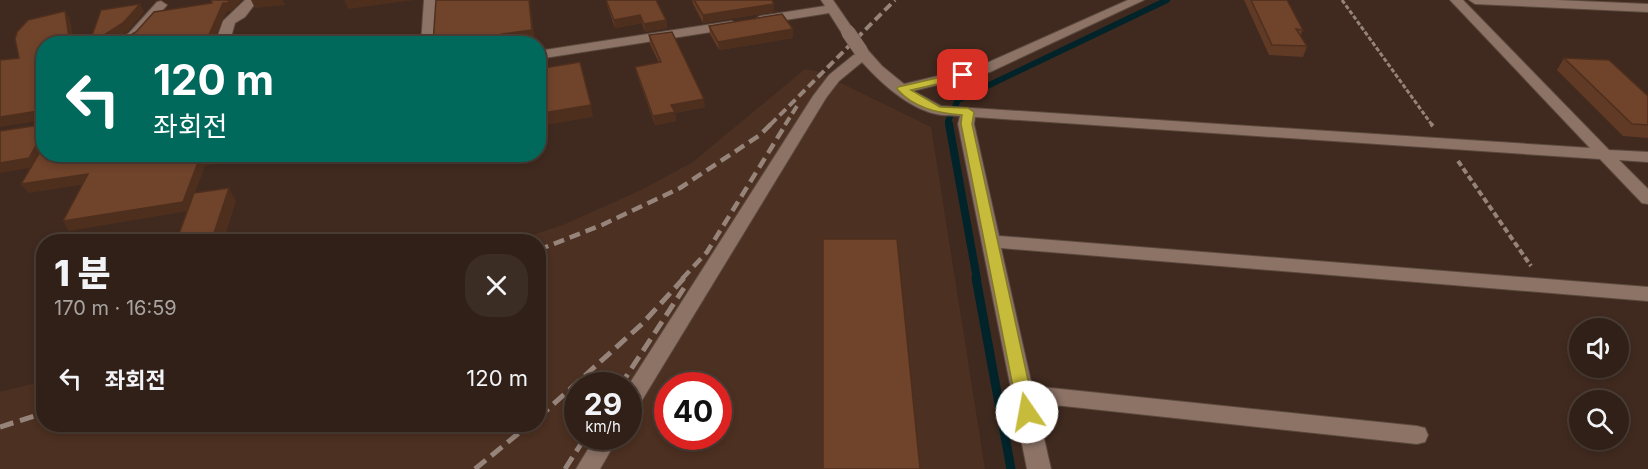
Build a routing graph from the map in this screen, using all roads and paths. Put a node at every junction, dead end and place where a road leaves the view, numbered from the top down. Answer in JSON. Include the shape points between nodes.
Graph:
{"nodes":[{"id":1,"x":252,"y":0,"type":"edge"},
{"id":2,"x":430,"y":0,"type":"edge"},
{"id":3,"x":1138,"y":0,"type":"edge"},
{"id":4,"x":1456,"y":0,"type":"edge"},
{"id":5,"x":1475,"y":0,"type":"edge"},
{"id":6,"x":161,"y":5,"type":"dead end"},
{"id":7,"x":829,"y":5,"type":"edge"},
{"id":8,"x":1648,"y":8,"type":"edge"},
{"id":9,"x":134,"y":36,"type":"edge"},
{"id":10,"x":224,"y":36,"type":"edge"},
{"id":11,"x":428,"y":36,"type":"edge"},
{"id":12,"x":862,"y":52,"type":"junction"},
{"id":13,"x":546,"y":54,"type":"edge"},
{"id":14,"x":902,"y":89,"type":"junction"},
{"id":15,"x":965,"y":111,"type":"junction"},
{"id":16,"x":1603,"y":154,"type":"junction"},
{"id":17,"x":1648,"y":157,"type":"edge"},
{"id":18,"x":1648,"y":199,"type":"edge"},
{"id":19,"x":990,"y":242,"type":"junction"},
{"id":20,"x":1648,"y":294,"type":"edge"},
{"id":21,"x":642,"y":382,"type":"edge"},
{"id":22,"x":1023,"y":393,"type":"junction"},
{"id":23,"x":1417,"y":435,"type":"dead end"},
{"id":24,"x":600,"y":450,"type":"edge"},
{"id":25,"x":588,"y":469,"type":"edge"},
{"id":26,"x":1039,"y":469,"type":"edge"}],
"edges":[{"from":1,"to":10,"type":"street","via":[[229,21]]},
{"from":2,"to":11,"type":"street"},
{"from":3,"to":14,"type":"street","via":[[985,69]]},
{"from":4,"to":16,"type":"street"},
{"from":5,"to":8,"type":"street"},
{"from":6,"to":9,"type":"street"},
{"from":7,"to":12,"type":"street","bridge":true},
{"from":7,"to":13,"type":"street"},
{"from":12,"to":14,"type":"street"},
{"from":12,"to":21,"type":"street","via":[[820,96]]},
{"from":14,"to":15,"type":"street","via":[[938,110]]},
{"from":15,"to":16,"type":"street"},
{"from":15,"to":19,"type":"street"},
{"from":16,"to":17,"type":"street"},
{"from":16,"to":18,"type":"street"},
{"from":19,"to":20,"type":"street"},
{"from":19,"to":22,"type":"street"},
{"from":22,"to":23,"type":"street"},
{"from":22,"to":26,"type":"street"},
{"from":24,"to":25,"type":"street"}]}
